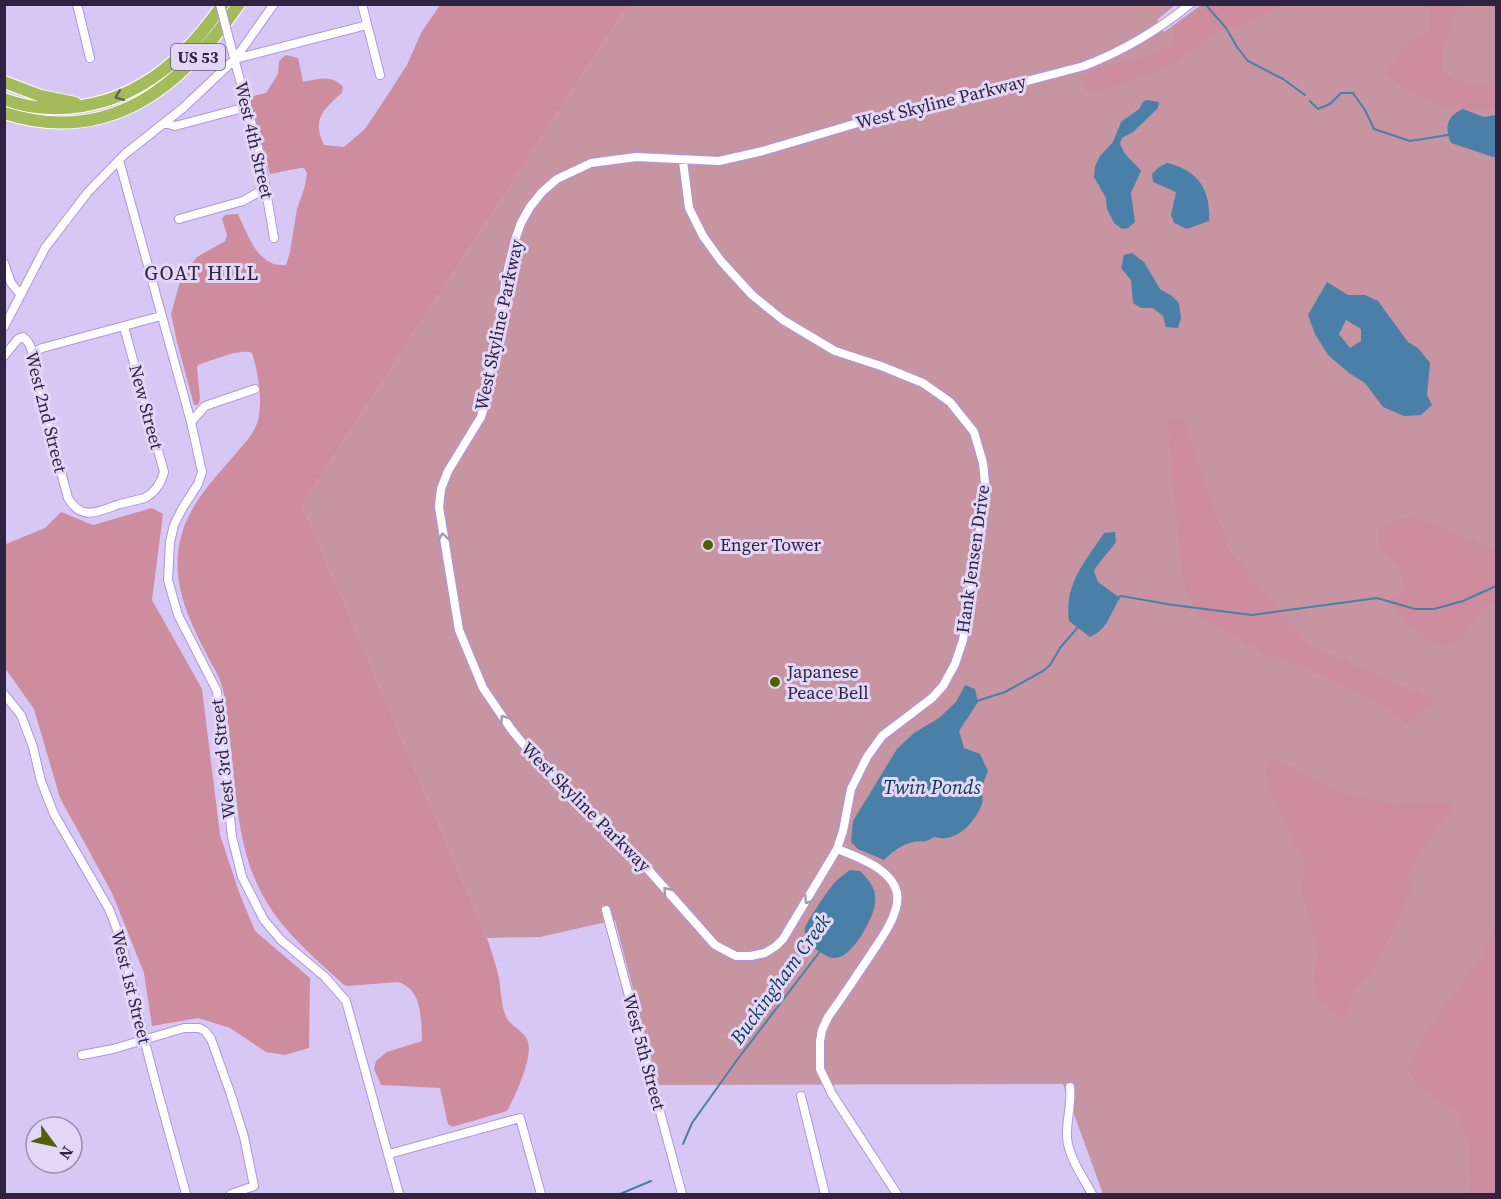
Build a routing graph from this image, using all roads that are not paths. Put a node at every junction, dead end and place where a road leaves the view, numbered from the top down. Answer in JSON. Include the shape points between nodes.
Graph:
{"nodes":[{"id":1,"x":77,"y":4,"type":"edge"},
{"id":2,"x":221,"y":4,"type":"edge"},
{"id":3,"x":239,"y":4,"type":"edge"},
{"id":4,"x":274,"y":4,"type":"edge"},
{"id":5,"x":362,"y":4,"type":"edge"},
{"id":6,"x":1190,"y":4,"type":"edge"},
{"id":7,"x":367,"y":25,"type":"junction"},
{"id":8,"x":90,"y":58,"type":"dead end"},
{"id":9,"x":235,"y":59,"type":"junction"},
{"id":10,"x":380,"y":75,"type":"dead end"},
{"id":11,"x":4,"y":82,"type":"edge"},
{"id":12,"x":4,"y":99,"type":"edge"},
{"id":13,"x":39,"y":102,"type":"junction"},
{"id":14,"x":247,"y":107,"type":"junction"},
{"id":15,"x":4,"y":113,"type":"edge"},
{"id":16,"x":4,"y":121,"type":"edge"},
{"id":17,"x":33,"y":123,"type":"junction"},
{"id":18,"x":165,"y":123,"type":"junction"},
{"id":19,"x":119,"y":160,"type":"junction"},
{"id":20,"x":683,"y":161,"type":"junction"},
{"id":21,"x":266,"y":188,"type":"junction"},
{"id":22,"x":179,"y":219,"type":"dead end"},
{"id":23,"x":274,"y":238,"type":"dead end"},
{"id":24,"x":4,"y":263,"type":"edge"},
{"id":25,"x":21,"y":295,"type":"junction"},
{"id":26,"x":160,"y":316,"type":"junction"},
{"id":27,"x":4,"y":327,"type":"edge"},
{"id":28,"x":124,"y":327,"type":"junction"},
{"id":29,"x":33,"y":353,"type":"junction"},
{"id":30,"x":4,"y":356,"type":"edge"},
{"id":31,"x":255,"y":389,"type":"dead end"},
{"id":32,"x":191,"y":422,"type":"junction"},
{"id":33,"x":79,"y":511,"type":"joint"},
{"id":34,"x":4,"y":694,"type":"edge"},
{"id":35,"x":837,"y":849,"type":"junction"},
{"id":36,"x":606,"y":910,"type":"dead end"},
{"id":37,"x":144,"y":1038,"type":"junction"},
{"id":38,"x":82,"y":1055,"type":"dead end"},
{"id":39,"x":1070,"y":1087,"type":"dead end"},
{"id":40,"x":801,"y":1096,"type":"dead end"},
{"id":41,"x":389,"y":1154,"type":"junction"},
{"id":42,"x":186,"y":1194,"type":"edge"},
{"id":43,"x":231,"y":1194,"type":"edge"},
{"id":44,"x":399,"y":1194,"type":"edge"},
{"id":45,"x":541,"y":1194,"type":"edge"},
{"id":46,"x":682,"y":1194,"type":"edge"},
{"id":47,"x":825,"y":1194,"type":"edge"},
{"id":48,"x":897,"y":1194,"type":"edge"},
{"id":49,"x":1092,"y":1194,"type":"edge"}],
"edges":[{"from":1,"to":8,"type":"street"},
{"from":2,"to":9,"type":"street","name":"West 4th Street","bridge":true},
{"from":2,"to":13,"type":"highway","number":"US 53","one_way":true,"via":[[188,49],[143,86],[94,104]]},
{"from":3,"to":17,"type":"highway","number":"US 53","via":[[192,64],[168,85],[121,115],[54,127]]},
{"from":4,"to":9,"type":"street"},
{"from":5,"to":7,"type":"street"},
{"from":6,"to":20,"type":"street","name":"West Skyline Parkway","via":[[1156,31],[1107,58],[1083,66],[730,159]]},
{"from":7,"to":9,"type":"street"},
{"from":7,"to":10,"type":"street"},
{"from":9,"to":14,"type":"street","name":"West 4th Street"},
{"from":9,"to":18,"type":"street"},
{"from":11,"to":13,"type":"highway"},
{"from":12,"to":13,"type":"highway"},
{"from":14,"to":18,"type":"street","via":[[175,126]]},
{"from":14,"to":21,"type":"street","name":"West 4th Street"},
{"from":15,"to":17,"type":"highway"},
{"from":16,"to":17,"type":"highway"},
{"from":18,"to":19,"type":"street"},
{"from":19,"to":25,"type":"street","via":[[55,232]]},
{"from":19,"to":26,"type":"street","name":"West 3rd Street"},
{"from":20,"to":35,"type":"street","name":"Hank Jensen Drive","via":[[689,208],[721,261],[752,295],[783,320],[835,351],[923,383],[950,402],[974,432],[983,463],[986,492],[963,640],[955,664],[932,698],[882,736],[867,757],[851,789]]},
{"from":35,"to":20,"type":"street","name":"West Skyline Parkway","one_way":true,"via":[[776,946],[751,956],[727,953],[706,937],[645,866],[524,745],[483,688],[459,630],[443,539],[441,489],[481,417],[489,390],[506,278],[521,223],[542,192],[557,179],[591,163],[636,157]]},
{"from":21,"to":22,"type":"street","via":[[243,201]]},
{"from":21,"to":23,"type":"street","name":"West 4th Street"},
{"from":24,"to":25,"type":"street","via":[[11,283]]},
{"from":25,"to":27,"type":"street"},
{"from":26,"to":28,"type":"street"},
{"from":26,"to":32,"type":"street","name":"West 3rd Street"},
{"from":28,"to":29,"type":"street"},
{"from":28,"to":33,"type":"street","name":"New Street","via":[[164,472],[159,486],[145,498],[93,513]]},
{"from":29,"to":30,"type":"street","name":"West 2nd Street","via":[[23,337]]},
{"from":29,"to":33,"type":"street","name":"West 2nd Street","via":[[32,364],[68,498]]},
{"from":31,"to":32,"type":"street","via":[[205,406]]},
{"from":32,"to":41,"type":"street","name":"West 3rd Street","via":[[202,472],[174,525],[168,580],[178,615],[217,692],[232,837],[242,877],[264,920],[346,1001]]},
{"from":34,"to":37,"type":"street","name":"West 1st Street","via":[[25,723],[46,798],[109,909],[128,966]]},
{"from":35,"to":48,"type":"street","via":[[873,865],[893,884],[897,905],[891,923],[828,1017],[818,1054],[820,1069]]},
{"from":36,"to":46,"type":"street","name":"West 5th Street"},
{"from":37,"to":38,"type":"street"},
{"from":37,"to":42,"type":"street","name":"West 1st Street"},
{"from":37,"to":43,"type":"street","via":[[189,1027],[205,1031],[211,1039],[244,1137],[254,1186]]},
{"from":39,"to":49,"type":"street","via":[[1067,1138]]},
{"from":40,"to":47,"type":"street"},
{"from":41,"to":44,"type":"street","name":"West 3rd Street"},
{"from":41,"to":45,"type":"street","via":[[520,1118]]}]}
